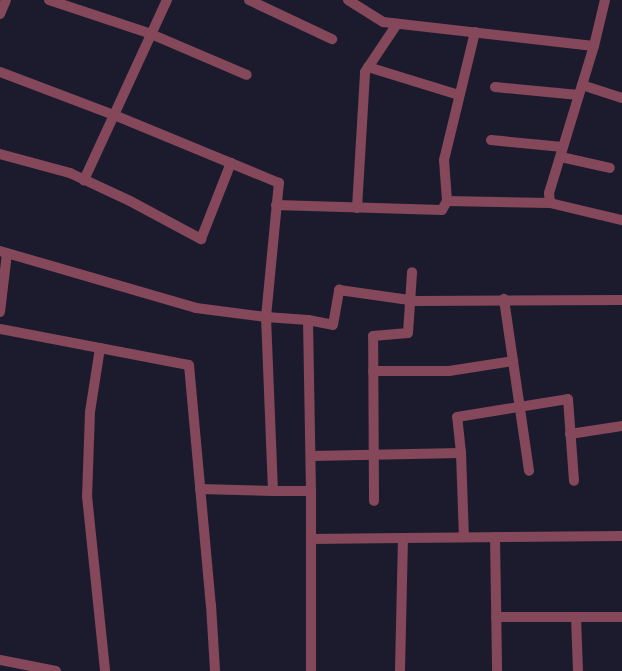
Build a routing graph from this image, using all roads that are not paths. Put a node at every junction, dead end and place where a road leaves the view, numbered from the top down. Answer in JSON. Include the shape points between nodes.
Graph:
{"nodes":[{"id":1,"x":6,"y":0,"type":"edge"},
{"id":2,"x":49,"y":0,"type":"edge"},
{"id":3,"x":167,"y":0,"type":"edge"},
{"id":4,"x":249,"y":0,"type":"edge"},
{"id":5,"x":348,"y":0,"type":"edge"},
{"id":6,"x":605,"y":0,"type":"edge"},
{"id":7,"x":0,"y":14,"type":"edge"},
{"id":8,"x":397,"y":24,"type":"junction"},
{"id":9,"x":475,"y":32,"type":"junction"},
{"id":10,"x":151,"y":34,"type":"junction"},
{"id":11,"x":332,"y":39,"type":"dead end"},
{"id":12,"x":594,"y":46,"type":"junction"},
{"id":13,"x":368,"y":67,"type":"junction"},
{"id":14,"x":0,"y":72,"type":"edge"},
{"id":15,"x":247,"y":75,"type":"dead end"},
{"id":16,"x":582,"y":85,"type":"junction"},
{"id":17,"x":495,"y":87,"type":"dead end"},
{"id":18,"x":459,"y":94,"type":"junction"},
{"id":19,"x":579,"y":95,"type":"junction"},
{"id":20,"x":622,"y":98,"type":"edge"},
{"id":21,"x":114,"y":115,"type":"junction"},
{"id":22,"x":491,"y":140,"type":"dead end"},
{"id":23,"x":562,"y":152,"type":"junction"},
{"id":24,"x":0,"y":154,"type":"edge"},
{"id":25,"x":231,"y":163,"type":"junction"},
{"id":26,"x":610,"y":168,"type":"dead end"},
{"id":27,"x":84,"y":180,"type":"junction"},
{"id":28,"x":447,"y":201,"type":"junction"},
{"id":29,"x":550,"y":203,"type":"junction"},
{"id":30,"x":276,"y":205,"type":"junction"},
{"id":31,"x":357,"y":208,"type":"junction"},
{"id":32,"x":622,"y":220,"type":"edge"},
{"id":33,"x":3,"y":252,"type":"edge"},
{"id":34,"x":412,"y":272,"type":"dead end"},
{"id":35,"x":504,"y":299,"type":"junction"},
{"id":36,"x":410,"y":300,"type":"junction"},
{"id":37,"x":622,"y":300,"type":"edge"},
{"id":38,"x":0,"y":312,"type":"edge"},
{"id":39,"x":266,"y":317,"type":"junction"},
{"id":40,"x":308,"y":320,"type":"junction"},
{"id":41,"x":0,"y":329,"type":"edge"},
{"id":42,"x":100,"y":348,"type":"junction"},
{"id":43,"x":513,"y":361,"type":"junction"},
{"id":44,"x":373,"y":371,"type":"junction"},
{"id":45,"x":519,"y":407,"type":"junction"},
{"id":46,"x":622,"y":426,"type":"edge"},
{"id":47,"x":570,"y":434,"type":"junction"},
{"id":48,"x":461,"y":453,"type":"junction"},
{"id":49,"x":374,"y":455,"type":"junction"},
{"id":50,"x":311,"y":456,"type":"junction"},
{"id":51,"x":529,"y":471,"type":"dead end"},
{"id":52,"x":574,"y":481,"type":"dead end"},
{"id":53,"x":200,"y":489,"type":"junction"},
{"id":54,"x":273,"y":491,"type":"junction"},
{"id":55,"x":311,"y":491,"type":"junction"},
{"id":56,"x":374,"y":501,"type":"dead end"},
{"id":57,"x":464,"y":536,"type":"junction"},
{"id":58,"x":495,"y":536,"type":"junction"},
{"id":59,"x":622,"y":536,"type":"edge"},
{"id":60,"x":403,"y":538,"type":"junction"},
{"id":61,"x":311,"y":539,"type":"junction"},
{"id":62,"x":496,"y":617,"type":"junction"},
{"id":63,"x":576,"y":617,"type":"junction"},
{"id":64,"x":622,"y":617,"type":"edge"},
{"id":65,"x":0,"y":660,"type":"edge"},
{"id":66,"x":56,"y":671,"type":"edge"},
{"id":67,"x":105,"y":671,"type":"edge"},
{"id":68,"x":215,"y":671,"type":"edge"},
{"id":69,"x":311,"y":671,"type":"edge"},
{"id":70,"x":400,"y":671,"type":"edge"},
{"id":71,"x":497,"y":671,"type":"edge"},
{"id":72,"x":578,"y":671,"type":"edge"}],
"edges":[{"from":1,"to":7,"type":"street"},
{"from":2,"to":10,"type":"street"},
{"from":3,"to":10,"type":"street"},
{"from":4,"to":11,"type":"street"},
{"from":5,"to":8,"type":"street","via":[[383,22]]},
{"from":6,"to":12,"type":"street"},
{"from":8,"to":9,"type":"street"},
{"from":8,"to":13,"type":"street"},
{"from":9,"to":12,"type":"street"},
{"from":9,"to":18,"type":"street"},
{"from":10,"to":15,"type":"street"},
{"from":10,"to":21,"type":"street"},
{"from":12,"to":16,"type":"street"},
{"from":13,"to":18,"type":"street"},
{"from":13,"to":31,"type":"street","via":[[365,72]]},
{"from":14,"to":21,"type":"street"},
{"from":16,"to":19,"type":"street"},
{"from":16,"to":20,"type":"street"},
{"from":17,"to":19,"type":"street"},
{"from":18,"to":28,"type":"street","via":[[444,160]]},
{"from":19,"to":23,"type":"street"},
{"from":21,"to":25,"type":"street"},
{"from":21,"to":27,"type":"street"},
{"from":22,"to":23,"type":"street"},
{"from":23,"to":26,"type":"street"},
{"from":23,"to":29,"type":"street","via":[[549,192]]},
{"from":24,"to":27,"type":"street","via":[[70,173]]},
{"from":25,"to":27,"type":"street","via":[[201,239]]},
{"from":25,"to":30,"type":"street","via":[[278,183]]},
{"from":28,"to":29,"type":"street"},
{"from":28,"to":31,"type":"street","via":[[442,210]]},
{"from":29,"to":32,"type":"street"},
{"from":30,"to":31,"type":"street"},
{"from":30,"to":39,"type":"street"},
{"from":33,"to":38,"type":"street"},
{"from":33,"to":39,"type":"street","via":[[196,308]]},
{"from":34,"to":36,"type":"street"},
{"from":35,"to":36,"type":"street"},
{"from":35,"to":37,"type":"street"},
{"from":35,"to":43,"type":"street"},
{"from":36,"to":40,"type":"street","via":[[339,290],[333,326]]},
{"from":36,"to":44,"type":"street","via":[[408,334],[373,336]]},
{"from":39,"to":40,"type":"street"},
{"from":39,"to":54,"type":"street"},
{"from":40,"to":50,"type":"street"},
{"from":41,"to":42,"type":"street"},
{"from":42,"to":53,"type":"street","via":[[189,365]]},
{"from":42,"to":67,"type":"street","via":[[90,412],[87,496]]},
{"from":43,"to":44,"type":"street","via":[[449,371]]},
{"from":43,"to":45,"type":"street"},
{"from":44,"to":49,"type":"street"},
{"from":45,"to":47,"type":"street","via":[[568,399]]},
{"from":45,"to":48,"type":"street","via":[[457,417]]},
{"from":45,"to":51,"type":"street"},
{"from":46,"to":47,"type":"street"},
{"from":47,"to":52,"type":"street"},
{"from":48,"to":49,"type":"street"},
{"from":48,"to":57,"type":"street"},
{"from":49,"to":50,"type":"street"},
{"from":49,"to":56,"type":"street"},
{"from":50,"to":55,"type":"street"},
{"from":53,"to":54,"type":"street"},
{"from":53,"to":68,"type":"street"},
{"from":54,"to":55,"type":"street"},
{"from":55,"to":61,"type":"street"},
{"from":57,"to":58,"type":"street"},
{"from":57,"to":60,"type":"street"},
{"from":58,"to":59,"type":"street"},
{"from":58,"to":62,"type":"street"},
{"from":60,"to":61,"type":"street"},
{"from":60,"to":70,"type":"street"},
{"from":61,"to":69,"type":"street"},
{"from":62,"to":63,"type":"street"},
{"from":62,"to":71,"type":"street"},
{"from":63,"to":64,"type":"street"},
{"from":63,"to":72,"type":"street"},
{"from":65,"to":66,"type":"street"}]}
